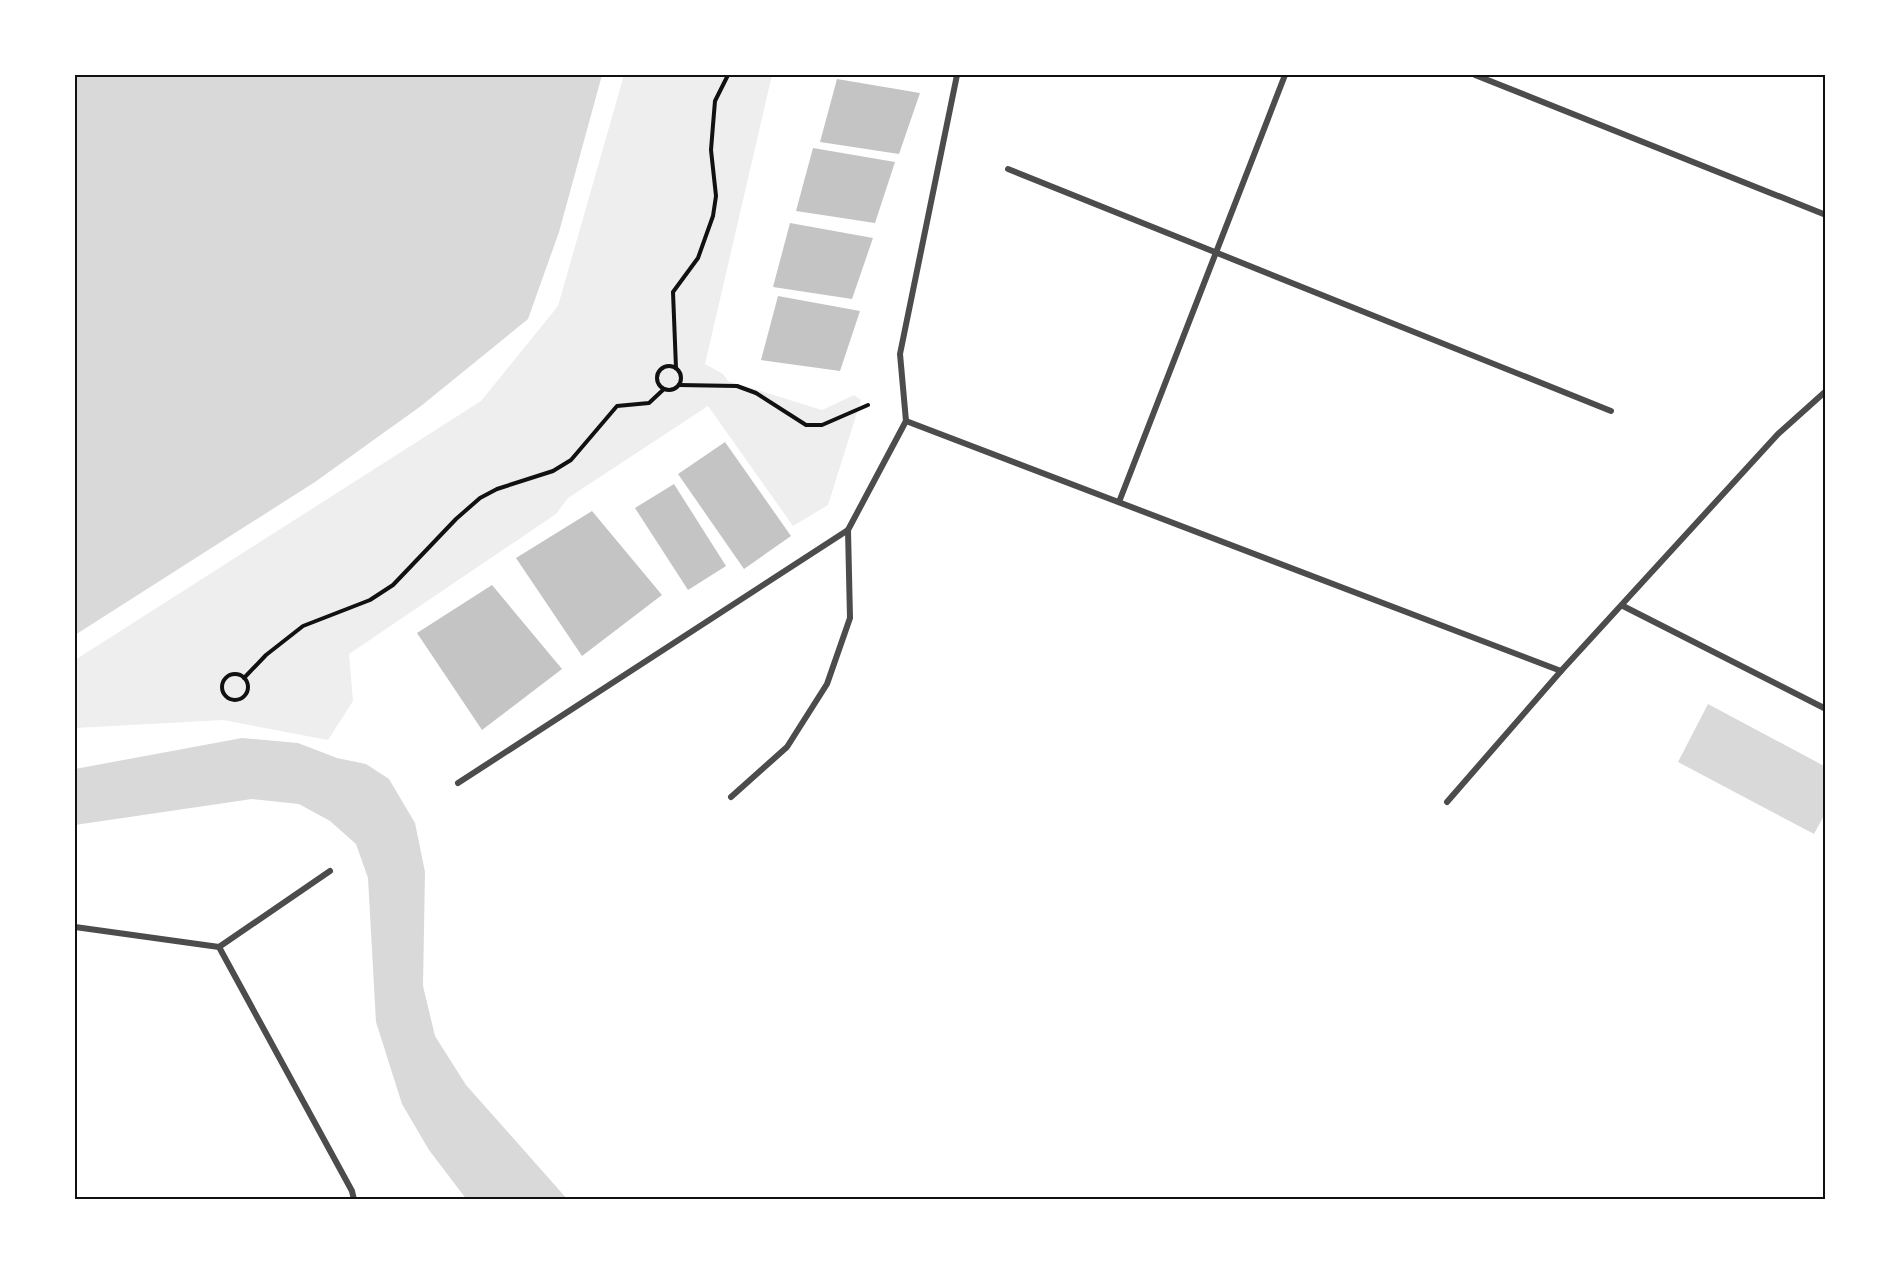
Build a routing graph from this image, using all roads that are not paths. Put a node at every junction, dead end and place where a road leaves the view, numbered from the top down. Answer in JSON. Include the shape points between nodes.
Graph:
{"nodes":[{"id":1,"x":957,"y":75,"type":"edge"},
{"id":2,"x":1285,"y":75,"type":"edge"},
{"id":3,"x":1475,"y":75,"type":"edge"},
{"id":4,"x":1008,"y":169,"type":"dead end"},
{"id":5,"x":1826,"y":215,"type":"edge"},
{"id":6,"x":1216,"y":252,"type":"junction"},
{"id":7,"x":1826,"y":391,"type":"edge"},
{"id":8,"x":1818,"y":399,"type":"junction"},
{"id":9,"x":1826,"y":404,"type":"edge"},
{"id":10,"x":1611,"y":411,"type":"dead end"},
{"id":11,"x":906,"y":421,"type":"junction"},
{"id":12,"x":1119,"y":502,"type":"junction"},
{"id":13,"x":848,"y":530,"type":"junction"},
{"id":14,"x":1623,"y":606,"type":"junction"},
{"id":15,"x":1562,"y":671,"type":"junction"},
{"id":16,"x":1826,"y":709,"type":"edge"},
{"id":17,"x":458,"y":783,"type":"dead end"},
{"id":18,"x":731,"y":797,"type":"dead end"},
{"id":19,"x":1447,"y":802,"type":"dead end"},
{"id":20,"x":330,"y":871,"type":"dead end"},
{"id":21,"x":75,"y":927,"type":"edge"},
{"id":22,"x":219,"y":947,"type":"junction"},
{"id":23,"x":354,"y":1200,"type":"edge"}],
"edges":[{"from":1,"to":11,"type":"street","via":[[900,354]]},
{"from":2,"to":6,"type":"street"},
{"from":3,"to":5,"type":"street"},
{"from":4,"to":6,"type":"street"},
{"from":6,"to":10,"type":"street"},
{"from":6,"to":12,"type":"street"},
{"from":7,"to":8,"type":"street"},
{"from":8,"to":9,"type":"street"},
{"from":8,"to":14,"type":"street","via":[[1778,434]]},
{"from":11,"to":12,"type":"street"},
{"from":11,"to":13,"type":"street"},
{"from":12,"to":15,"type":"street"},
{"from":13,"to":17,"type":"street"},
{"from":13,"to":18,"type":"street","via":[[850,618],[827,684],[787,747]]},
{"from":14,"to":15,"type":"street"},
{"from":14,"to":16,"type":"street"},
{"from":15,"to":19,"type":"street"},
{"from":20,"to":22,"type":"street"},
{"from":21,"to":22,"type":"street"},
{"from":22,"to":23,"type":"street"}]}
